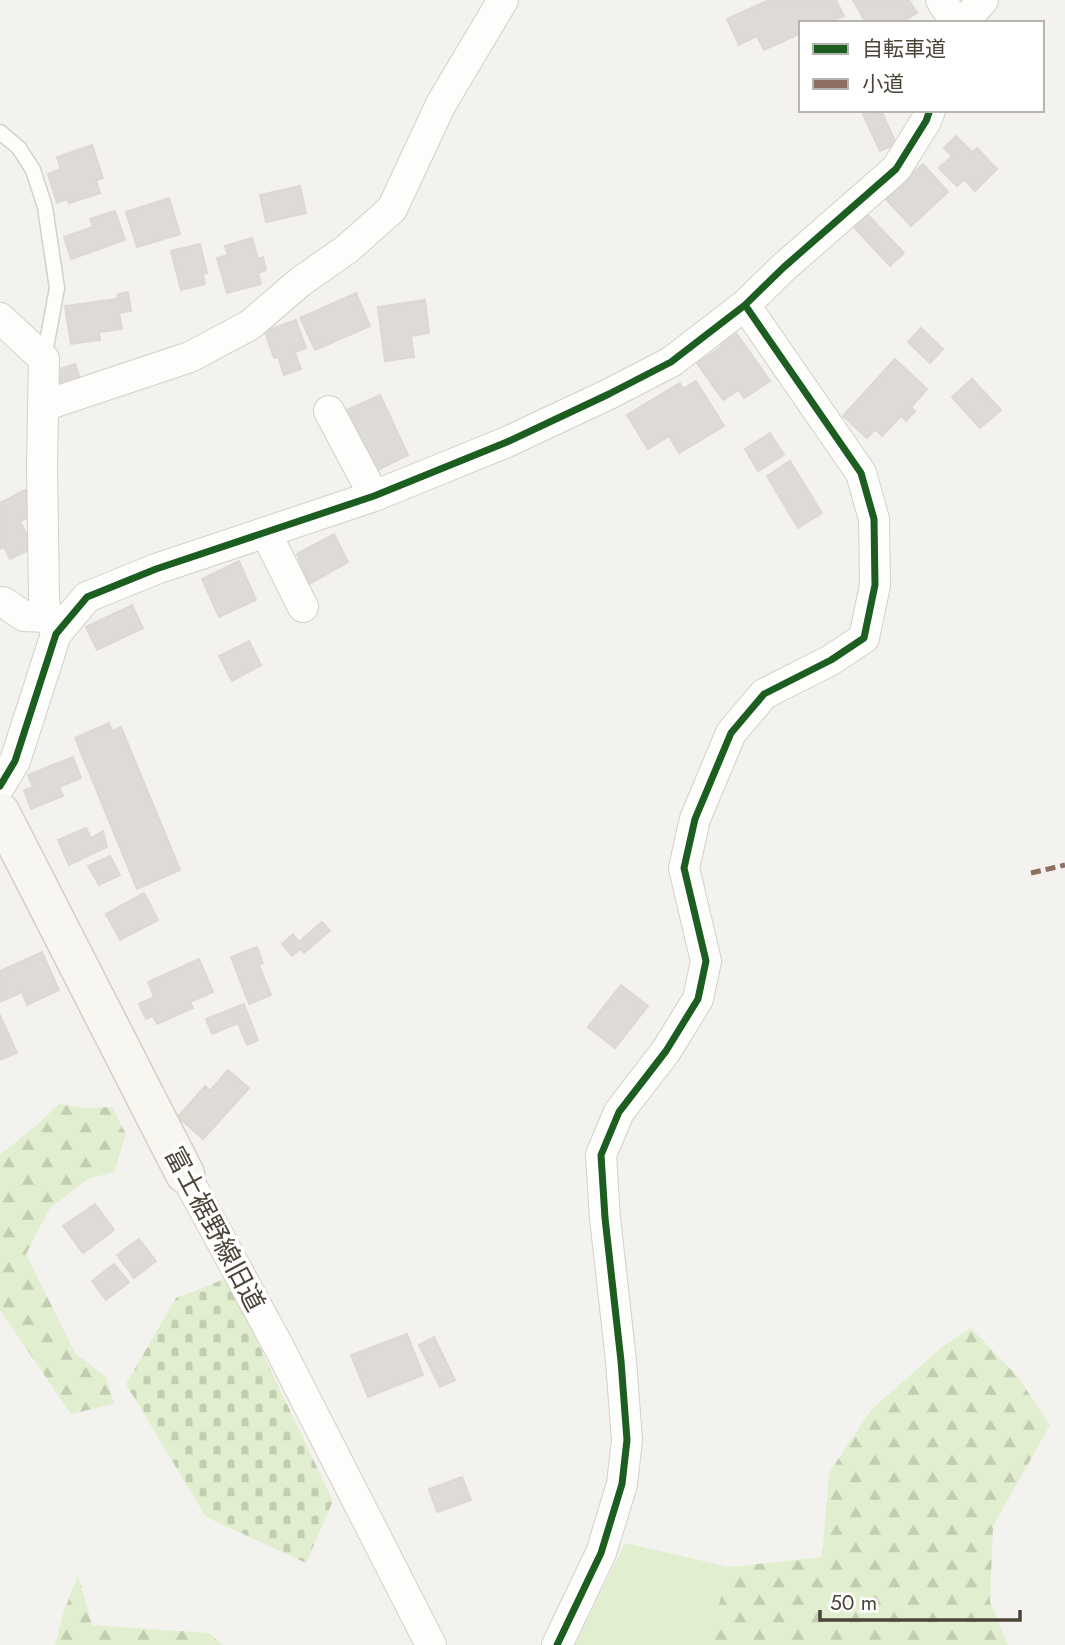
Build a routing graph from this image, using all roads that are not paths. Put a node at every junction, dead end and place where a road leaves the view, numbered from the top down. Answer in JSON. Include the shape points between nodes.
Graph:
{"nodes":[{"id":1,"x":503,"y":0,"type":"edge"},
{"id":2,"x":941,"y":0,"type":"edge"},
{"id":3,"x":983,"y":0,"type":"edge"},
{"id":4,"x":955,"y":21,"type":"edge"},
{"id":5,"x":965,"y":21,"type":"edge"},
{"id":6,"x":929,"y":112,"type":"edge"},
{"id":7,"x":0,"y":132,"type":"edge"},
{"id":8,"x":745,"y":304,"type":"junction"},
{"id":9,"x":0,"y":318,"type":"edge"},
{"id":10,"x":44,"y":359,"type":"junction"},
{"id":11,"x":43,"y":407,"type":"junction"},
{"id":12,"x":329,"y":411,"type":"dead end"},
{"id":13,"x":374,"y":496,"type":"junction"},
{"id":14,"x":265,"y":533,"type":"junction"},
{"id":15,"x":3,"y":602,"type":"dead end"},
{"id":16,"x":303,"y":607,"type":"dead end"},
{"id":17,"x":52,"y":624,"type":"junction"},
{"id":18,"x":0,"y":786,"type":"edge"},
{"id":19,"x":0,"y":812,"type":"edge"},
{"id":20,"x":185,"y":1174,"type":"joint"},
{"id":21,"x":431,"y":1645,"type":"edge"},
{"id":22,"x":557,"y":1645,"type":"edge"}],
"edges":[{"from":1,"to":11,"type":"street","via":[[441,104],[392,209],[383,217],[250,325],[190,357]]},
{"from":2,"to":4,"type":"street"},
{"from":3,"to":5,"type":"street"},
{"from":6,"to":8,"type":"street","via":[[896,169]]},
{"from":7,"to":10,"type":"lane","via":[[19,148],[33,170],[45,207],[57,288]]},
{"from":8,"to":13,"type":"street","via":[[671,362],[506,442]]},
{"from":8,"to":22,"type":"street","via":[[861,473],[874,519],[875,585],[864,638],[764,694],[731,733],[695,819],[684,868],[706,961],[698,999],[666,1051],[619,1112],[601,1156],[627,1440],[622,1484],[601,1553]]},
{"from":9,"to":10,"type":"street"},
{"from":10,"to":11,"type":"street"},
{"from":11,"to":17,"type":"street","via":[[44,596]]},
{"from":12,"to":13,"type":"street"},
{"from":13,"to":14,"type":"street"},
{"from":14,"to":16,"type":"street"},
{"from":14,"to":17,"type":"street","via":[[87,597]]},
{"from":15,"to":17,"type":"street","via":[[24,616]]},
{"from":17,"to":18,"type":"street","via":[[56,634],[15,761]]},
{"from":19,"to":20,"type":"street","name":"富士裾野線旧道"},
{"from":20,"to":21,"type":"street","name":"富士裾野線旧道"}]}
